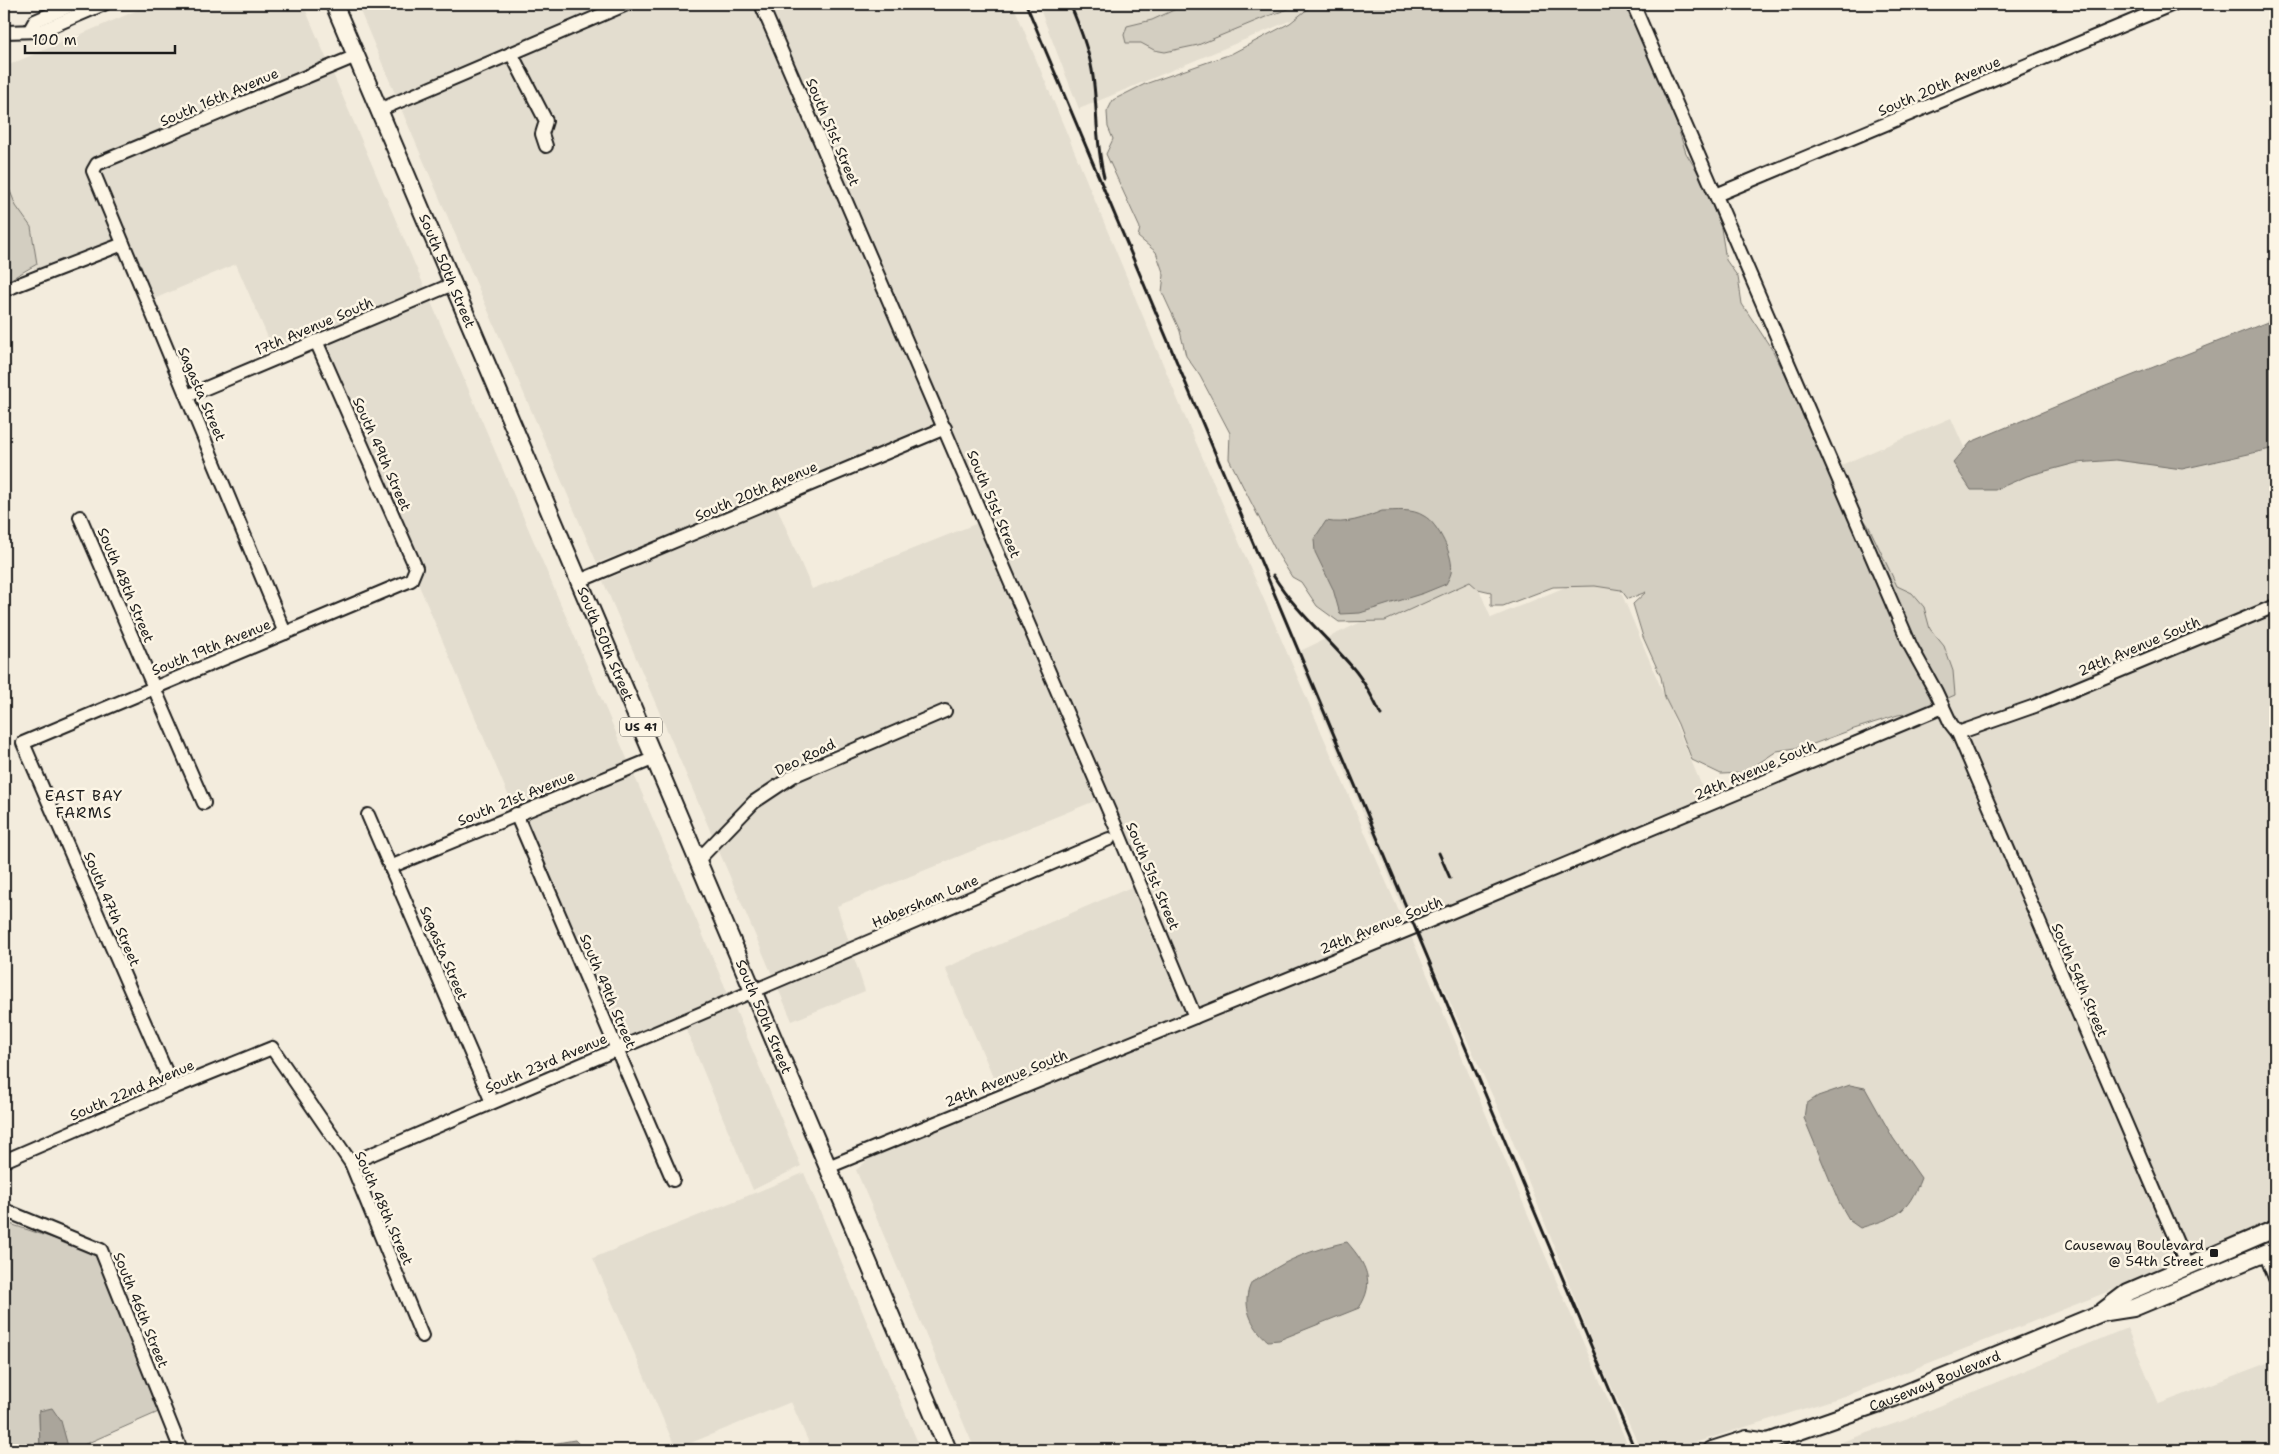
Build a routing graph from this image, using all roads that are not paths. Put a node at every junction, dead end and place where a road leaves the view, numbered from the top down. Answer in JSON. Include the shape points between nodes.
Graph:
{"nodes":[{"id":1,"x":74,"y":4,"type":"edge"},
{"id":2,"x":104,"y":4,"type":"edge"},
{"id":3,"x":334,"y":4,"type":"edge"},
{"id":4,"x":627,"y":4,"type":"edge"},
{"id":5,"x":762,"y":4,"type":"edge"},
{"id":6,"x":1633,"y":4,"type":"edge"},
{"id":7,"x":2173,"y":4,"type":"edge"},
{"id":8,"x":30,"y":30,"type":"junction"},
{"id":9,"x":4,"y":32,"type":"edge"},
{"id":10,"x":511,"y":53,"type":"junction"},
{"id":11,"x":356,"y":56,"type":"junction"},
{"id":12,"x":379,"y":110,"type":"junction"},
{"id":13,"x":546,"y":146,"type":"dead end"},
{"id":14,"x":95,"y":167,"type":"joint"},
{"id":15,"x":1716,"y":195,"type":"junction"},
{"id":16,"x":124,"y":244,"type":"junction"},
{"id":17,"x":453,"y":284,"type":"junction"},
{"id":18,"x":4,"y":290,"type":"edge"},
{"id":19,"x":316,"y":341,"type":"junction"},
{"id":20,"x":187,"y":396,"type":"junction"},
{"id":21,"x":945,"y":428,"type":"junction"},
{"id":22,"x":80,"y":517,"type":"dead end"},
{"id":23,"x":411,"y":580,"type":"joint"},
{"id":24,"x":580,"y":581,"type":"junction"},
{"id":25,"x":2275,"y":606,"type":"edge"},
{"id":26,"x":285,"y":633,"type":"junction"},
{"id":27,"x":154,"y":687,"type":"junction"},
{"id":28,"x":1943,"y":707,"type":"junction"},
{"id":29,"x":944,"y":711,"type":"dead end"},
{"id":30,"x":1958,"y":733,"type":"junction"},
{"id":31,"x":23,"y":743,"type":"joint"},
{"id":32,"x":655,"y":758,"type":"junction"},
{"id":33,"x":204,"y":803,"type":"dead end"},
{"id":34,"x":516,"y":814,"type":"junction"},
{"id":35,"x":368,"y":815,"type":"dead end"},
{"id":36,"x":1108,"y":839,"type":"dead end"},
{"id":37,"x":698,"y":860,"type":"junction"},
{"id":38,"x":390,"y":866,"type":"junction"},
{"id":39,"x":753,"y":990,"type":"junction"},
{"id":40,"x":1195,"y":1017,"type":"junction"},
{"id":41,"x":272,"y":1048,"type":"joint"},
{"id":42,"x":616,"y":1048,"type":"junction"},
{"id":43,"x":173,"y":1088,"type":"junction"},
{"id":44,"x":492,"y":1102,"type":"junction"},
{"id":45,"x":4,"y":1161,"type":"edge"},
{"id":46,"x":351,"y":1163,"type":"junction"},
{"id":47,"x":828,"y":1167,"type":"junction"},
{"id":48,"x":673,"y":1180,"type":"dead end"},
{"id":49,"x":4,"y":1210,"type":"edge"},
{"id":50,"x":2275,"y":1230,"type":"edge"},
{"id":51,"x":2275,"y":1240,"type":"edge"},
{"id":52,"x":2270,"y":1251,"type":"edge"},
{"id":53,"x":2187,"y":1266,"type":"junction"},
{"id":54,"x":2275,"y":1278,"type":"edge"},
{"id":55,"x":2123,"y":1310,"type":"junction"},
{"id":56,"x":2101,"y":1313,"type":"junction"},
{"id":57,"x":422,"y":1336,"type":"dead end"},
{"id":58,"x":1762,"y":1446,"type":"edge"},
{"id":59,"x":180,"y":1450,"type":"edge"},
{"id":60,"x":948,"y":1450,"type":"edge"},
{"id":61,"x":1712,"y":1450,"type":"edge"}],
"edges":[{"from":1,"to":8,"type":"street","via":[[36,21]]},
{"from":2,"to":8,"type":"street","via":[[41,31]]},
{"from":3,"to":11,"type":"main road","name":"South 50th Street","number":"US 41"},
{"from":4,"to":10,"type":"street"},
{"from":5,"to":21,"type":"street","name":"South 51st Street"},
{"from":6,"to":15,"type":"street","name":"South 54th Street"},
{"from":7,"to":15,"type":"street","name":"South 20th Avenue"},
{"from":8,"to":9,"type":"street"},
{"from":10,"to":12,"type":"street"},
{"from":10,"to":13,"type":"street","via":[[546,120],[542,134]]},
{"from":11,"to":12,"type":"main road","name":"South 50th Street","number":"US 41"},
{"from":11,"to":14,"type":"street","name":"South 16th Avenue"},
{"from":12,"to":17,"type":"main road","name":"South 50th Street","number":"US 41"},
{"from":14,"to":16,"type":"street","name":"Sagasta Street","via":[[93,172]]},
{"from":15,"to":28,"type":"street","name":"South 54th Street","via":[[1910,647]]},
{"from":16,"to":18,"type":"street"},
{"from":16,"to":20,"type":"street","name":"Sagasta Street"},
{"from":17,"to":19,"type":"street","name":"17th Avenue South"},
{"from":17,"to":24,"type":"main road","name":"South 50th Street","number":"US 41"},
{"from":19,"to":20,"type":"street","name":"17th Avenue South"},
{"from":19,"to":23,"type":"street","name":"South 49th Street","via":[[416,568]]},
{"from":20,"to":26,"type":"street","name":"Sagasta Street"},
{"from":21,"to":24,"type":"street","name":"South 20th Avenue"},
{"from":21,"to":40,"type":"street","name":"South 51st Street"},
{"from":22,"to":27,"type":"street","name":"South 48th Street"},
{"from":23,"to":26,"type":"street","name":"South 19th Avenue"},
{"from":24,"to":32,"type":"main road","name":"South 50th Street","number":"US 41"},
{"from":25,"to":30,"type":"street","name":"24th Avenue South","via":[[2035,706]]},
{"from":26,"to":27,"type":"street","name":"South 19th Avenue"},
{"from":27,"to":31,"type":"street","name":"South 19th Avenue"},
{"from":27,"to":33,"type":"street","name":"South 48th Street"},
{"from":28,"to":30,"type":"street","name":"South 54th Street"},
{"from":28,"to":40,"type":"street","name":"24th Avenue South"},
{"from":29,"to":37,"type":"street","name":"Deo Road","via":[[793,776],[754,802]]},
{"from":30,"to":53,"type":"street","name":"South 54th Street"},
{"from":31,"to":43,"type":"street","name":"South 47th Street"},
{"from":32,"to":34,"type":"street","name":"South 21st Avenue"},
{"from":32,"to":37,"type":"main road","name":"South 50th Street","number":"US 41"},
{"from":34,"to":38,"type":"street","name":"South 21st Avenue"},
{"from":34,"to":42,"type":"street","name":"South 49th Street"},
{"from":35,"to":38,"type":"street","name":"Sagasta Street"},
{"from":36,"to":39,"type":"street","name":"Habersham Lane"},
{"from":37,"to":39,"type":"main road","name":"South 50th Street","number":"US 41"},
{"from":38,"to":44,"type":"street","name":"Sagasta Street"},
{"from":39,"to":42,"type":"street","name":"South 23rd Avenue"},
{"from":39,"to":47,"type":"main road","name":"South 50th Street","number":"US 41"},
{"from":40,"to":47,"type":"street","name":"24th Avenue South"},
{"from":41,"to":43,"type":"street","name":"South 22nd Avenue"},
{"from":41,"to":46,"type":"street","name":"South 48th Street"},
{"from":42,"to":44,"type":"street","name":"South 23rd Avenue"},
{"from":42,"to":48,"type":"street","name":"South 49th Street"},
{"from":43,"to":45,"type":"street","name":"South 22nd Avenue"},
{"from":44,"to":46,"type":"street","name":"South 23rd Avenue"},
{"from":46,"to":57,"type":"street","name":"South 48th Street"},
{"from":47,"to":60,"type":"main road","name":"South 50th Street","number":"US 41"},
{"from":49,"to":59,"type":"street","name":"South 46th Street","via":[[101,1250]]},
{"from":50,"to":53,"type":"main road","name":"Causeway Boulevard"},
{"from":51,"to":52,"type":"main road","via":[[2265,1246]]},
{"from":52,"to":54,"type":"street"},
{"from":52,"to":55,"type":"main road","name":"Causeway Boulevard"},
{"from":53,"to":55,"type":"main road","via":[[2182,1277],[2142,1294]]},
{"from":53,"to":56,"type":"main road","name":"Causeway Boulevard","via":[[2128,1292]]},
{"from":55,"to":56,"type":"main road","name":"Causeway Boulevard"},
{"from":56,"to":58,"type":"main road","name":"Causeway Boulevard","via":[[1894,1398]]},
{"from":58,"to":61,"type":"main road","name":"Causeway Boulevard","via":[[1747,1439]]}]}
